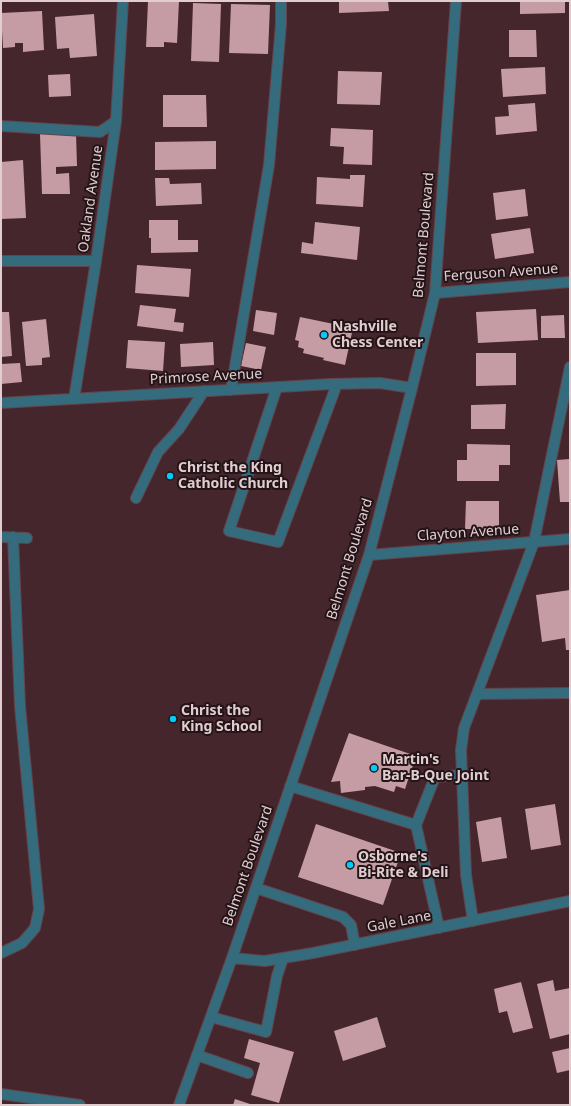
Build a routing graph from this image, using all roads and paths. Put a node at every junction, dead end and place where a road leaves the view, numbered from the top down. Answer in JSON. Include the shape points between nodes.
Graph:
{"nodes":[{"id":1,"x":123,"y":1,"type":"edge"},
{"id":2,"x":281,"y":1,"type":"edge"},
{"id":3,"x":456,"y":1,"type":"edge"},
{"id":4,"x":116,"y":121,"type":"junction"},
{"id":5,"x":1,"y":126,"type":"edge"},
{"id":6,"x":1,"y":261,"type":"edge"},
{"id":7,"x":96,"y":261,"type":"junction"},
{"id":8,"x":570,"y":282,"type":"edge"},
{"id":9,"x":435,"y":293,"type":"junction"},
{"id":10,"x":570,"y":367,"type":"edge"},
{"id":11,"x":337,"y":384,"type":"junction"},
{"id":12,"x":277,"y":387,"type":"junction"},
{"id":13,"x":412,"y":388,"type":"junction"},
{"id":14,"x":231,"y":390,"type":"junction"},
{"id":15,"x":204,"y":391,"type":"junction"},
{"id":16,"x":74,"y":399,"type":"junction"},
{"id":17,"x":1,"y":403,"type":"edge"},
{"id":18,"x":566,"y":407,"type":"edge"},
{"id":19,"x":136,"y":498,"type":"dead end"},
{"id":20,"x":1,"y":537,"type":"edge"},
{"id":21,"x":13,"y":537,"type":"junction"},
{"id":22,"x":27,"y":538,"type":"dead end"},
{"id":23,"x":570,"y":539,"type":"edge"},
{"id":24,"x":534,"y":542,"type":"junction"},
{"id":25,"x":368,"y":555,"type":"junction"},
{"id":26,"x":570,"y":693,"type":"edge"},
{"id":27,"x":478,"y":694,"type":"junction"},
{"id":28,"x":462,"y":775,"type":"junction"},
{"id":29,"x":290,"y":786,"type":"junction"},
{"id":30,"x":416,"y":825,"type":"junction"},
{"id":31,"x":256,"y":888,"type":"junction"},
{"id":32,"x":570,"y":901,"type":"edge"},
{"id":33,"x":473,"y":921,"type":"junction"},
{"id":34,"x":439,"y":928,"type":"junction"},
{"id":35,"x":355,"y":945,"type":"junction"},
{"id":36,"x":1,"y":953,"type":"edge"},
{"id":37,"x":232,"y":958,"type":"junction"},
{"id":38,"x":283,"y":958,"type":"junction"},
{"id":39,"x":211,"y":1017,"type":"junction"},
{"id":40,"x":197,"y":1054,"type":"junction"},
{"id":41,"x":248,"y":1073,"type":"dead end"},
{"id":42,"x":1,"y":1094,"type":"edge"},
{"id":43,"x":80,"y":1105,"type":"edge"},
{"id":44,"x":179,"y":1105,"type":"edge"}],
"edges":[{"from":1,"to":4,"type":"street","name":"Oakland Avenue"},
{"from":2,"to":14,"type":"street","via":[[282,24],[269,165]]},
{"from":3,"to":9,"type":"street","name":"Belmont Boulevard"},
{"from":4,"to":5,"type":"street","via":[[100,132]]},
{"from":4,"to":7,"type":"street","name":"Oakland Avenue"},
{"from":6,"to":7,"type":"street"},
{"from":7,"to":16,"type":"street","name":"Oakland Avenue"},
{"from":8,"to":9,"type":"street","name":"Ferguson Avenue"},
{"from":9,"to":13,"type":"street","name":"Belmont Boulevard"},
{"from":10,"to":18,"type":"street"},
{"from":11,"to":12,"type":"street","name":"Primrose Avenue"},
{"from":11,"to":12,"type":"street","via":[[278,542],[229,531]]},
{"from":11,"to":13,"type":"street","name":"Primrose Avenue","via":[[380,383]]},
{"from":12,"to":14,"type":"street","name":"Primrose Avenue"},
{"from":13,"to":25,"type":"street","name":"Belmont Boulevard"},
{"from":14,"to":15,"type":"street","name":"Primrose Avenue"},
{"from":15,"to":16,"type":"street","name":"Primrose Avenue"},
{"from":15,"to":19,"type":"street","via":[[179,429],[158,452]]},
{"from":16,"to":17,"type":"street","name":"Primrose Avenue"},
{"from":18,"to":24,"type":"street"},
{"from":20,"to":21,"type":"street"},
{"from":21,"to":22,"type":"street"},
{"from":21,"to":36,"type":"street","via":[[20,706],[39,909],[35,928],[22,943]]},
{"from":23,"to":24,"type":"street","name":"Clayton Avenue"},
{"from":24,"to":25,"type":"street","name":"Clayton Avenue"},
{"from":24,"to":27,"type":"street"},
{"from":25,"to":29,"type":"street","name":"Belmont Boulevard"},
{"from":26,"to":27,"type":"street"},
{"from":27,"to":28,"type":"street","via":[[464,728],[461,750]]},
{"from":28,"to":30,"type":"street","via":[[435,777]]},
{"from":28,"to":33,"type":"street","via":[[466,875]]},
{"from":29,"to":30,"type":"street"},
{"from":29,"to":31,"type":"street","name":"Belmont Boulevard"},
{"from":30,"to":34,"type":"street"},
{"from":31,"to":35,"type":"street","via":[[343,917],[351,925]]},
{"from":31,"to":37,"type":"street","name":"Belmont Boulevard"},
{"from":32,"to":33,"type":"street","name":"Gale Lane"},
{"from":33,"to":34,"type":"street","name":"Gale Lane"},
{"from":34,"to":35,"type":"street","name":"Gale Lane"},
{"from":35,"to":38,"type":"street","name":"Gale Lane"},
{"from":37,"to":38,"type":"street","name":"Gale Lane","via":[[265,961]]},
{"from":37,"to":39,"type":"street","name":"Belmont Boulevard"},
{"from":38,"to":39,"type":"street","via":[[266,1032]]},
{"from":39,"to":40,"type":"street","name":"Belmont Boulevard"},
{"from":40,"to":41,"type":"street"},
{"from":40,"to":44,"type":"street","name":"Belmont Boulevard"},
{"from":42,"to":43,"type":"street"}]}
